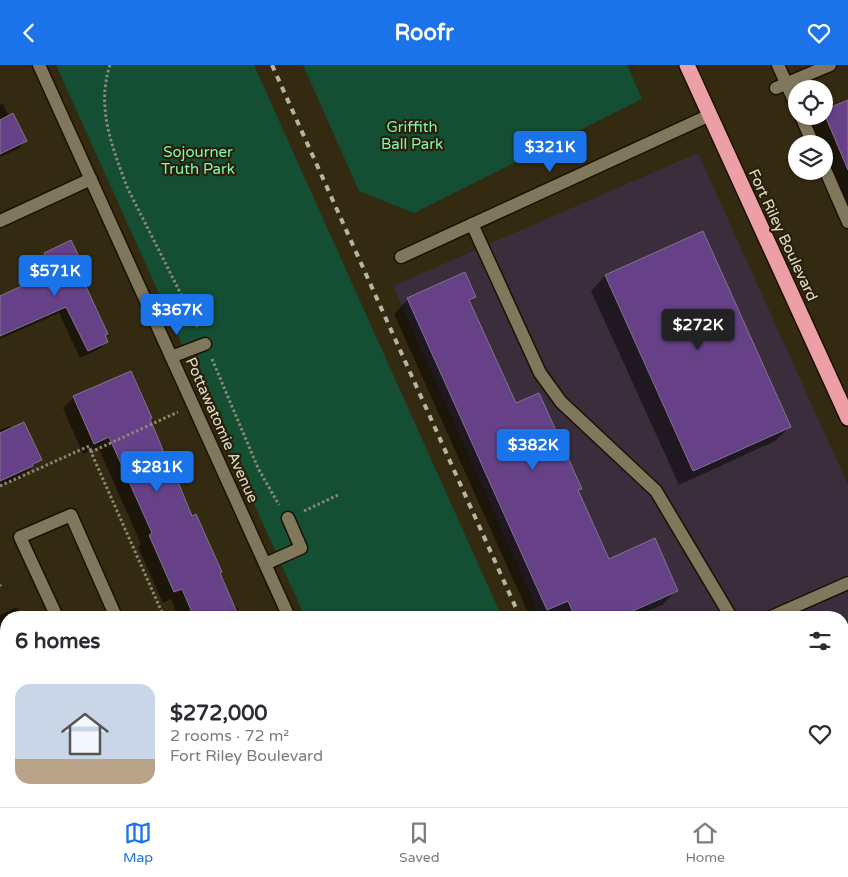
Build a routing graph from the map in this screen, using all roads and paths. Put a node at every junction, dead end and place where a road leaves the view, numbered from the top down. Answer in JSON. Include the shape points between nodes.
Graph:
{"nodes":[{"id":1,"x":39,"y":65,"type":"edge"},
{"id":2,"x":110,"y":65,"type":"edge"},
{"id":3,"x":688,"y":65,"type":"edge"},
{"id":4,"x":778,"y":65,"type":"edge"},
{"id":5,"x":830,"y":65,"type":"edge"},
{"id":6,"x":782,"y":86,"type":"junction"},
{"id":7,"x":788,"y":94,"type":"edge"},
{"id":8,"x":710,"y":115,"type":"junction"},
{"id":9,"x":91,"y":179,"type":"junction"},
{"id":10,"x":830,"y":180,"type":"edge"},
{"id":11,"x":0,"y":221,"type":"edge"},
{"id":12,"x":848,"y":222,"type":"edge"},
{"id":13,"x":472,"y":224,"type":"junction"},
{"id":14,"x":401,"y":257,"type":"dead end"},
{"id":15,"x":205,"y":344,"type":"junction"},
{"id":16,"x":171,"y":357,"type":"junction"},
{"id":17,"x":182,"y":411,"type":"dead end"},
{"id":18,"x":848,"y":419,"type":"edge"},
{"id":19,"x":91,"y":452,"type":"junction"},
{"id":20,"x":0,"y":486,"type":"edge"},
{"id":21,"x":338,"y":495,"type":"dead end"},
{"id":22,"x":288,"y":519,"type":"junction"},
{"id":23,"x":265,"y":565,"type":"junction"},
{"id":24,"x":848,"y":583,"type":"edge"},
{"id":25,"x":53,"y":611,"type":"edge"},
{"id":26,"x":113,"y":611,"type":"edge"},
{"id":27,"x":161,"y":611,"type":"edge"},
{"id":28,"x":286,"y":611,"type":"edge"},
{"id":29,"x":727,"y":611,"type":"edge"},
{"id":30,"x":800,"y":611,"type":"edge"}],
"edges":[{"from":1,"to":9,"type":"street","name":"Pottawatomie Avenue"},
{"from":2,"to":15,"type":"path","via":[[103,95],[105,117],[127,187]]},
{"from":3,"to":8,"type":"highway","name":"Fort Riley Boulevard"},
{"from":4,"to":6,"type":"street"},
{"from":5,"to":6,"type":"street"},
{"from":6,"to":7,"type":"street"},
{"from":8,"to":13,"type":"street"},
{"from":8,"to":18,"type":"highway","name":"Fort Riley Boulevard"},
{"from":9,"to":11,"type":"street"},
{"from":9,"to":16,"type":"street","name":"Pottawatomie Avenue"},
{"from":10,"to":12,"type":"street"},
{"from":13,"to":14,"type":"street"},
{"from":13,"to":29,"type":"street","via":[[540,373],[562,402],[656,491]]},
{"from":15,"to":16,"type":"street"},
{"from":15,"to":22,"type":"path","via":[[265,482]]},
{"from":16,"to":23,"type":"street","name":"Pottawatomie Avenue"},
{"from":17,"to":19,"type":"path"},
{"from":19,"to":20,"type":"path","via":[[89,446]]},
{"from":19,"to":27,"type":"path"},
{"from":21,"to":22,"type":"path"},
{"from":22,"to":23,"type":"street","via":[[302,548]]},
{"from":23,"to":28,"type":"street","name":"Pottawatomie Avenue"},
{"from":24,"to":30,"type":"street"},
{"from":25,"to":26,"type":"street","via":[[20,537],[71,515]]}]}
